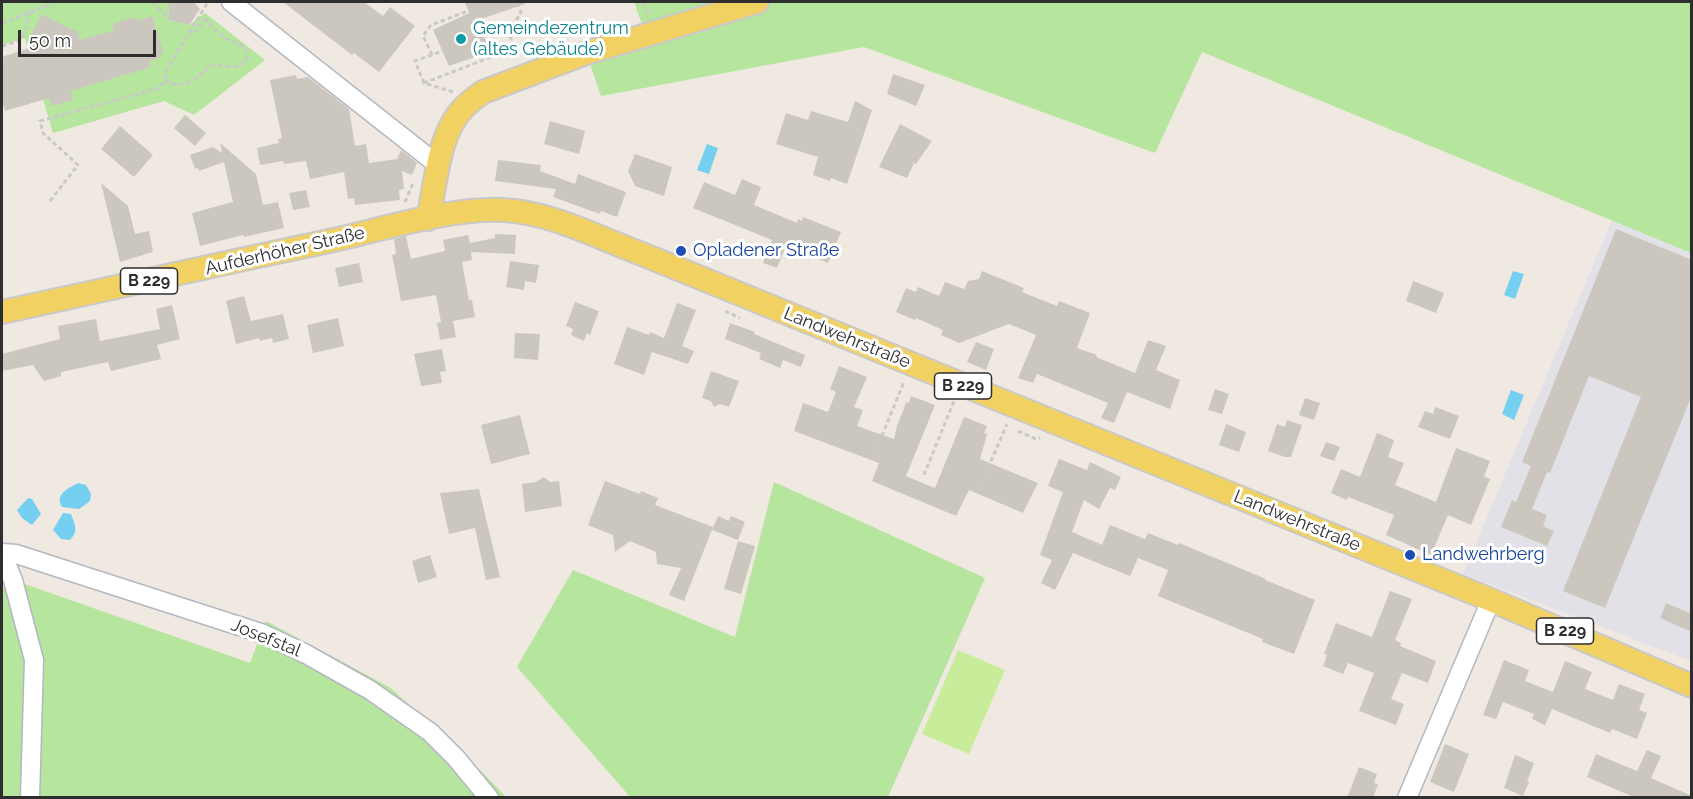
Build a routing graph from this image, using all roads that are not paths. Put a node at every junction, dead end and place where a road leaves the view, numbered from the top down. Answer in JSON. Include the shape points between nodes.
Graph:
{"nodes":[{"id":1,"x":231,"y":2,"type":"edge"},
{"id":2,"x":757,"y":2,"type":"edge"},
{"id":3,"x":438,"y":165,"type":"junction"},
{"id":4,"x":428,"y":219,"type":"junction"},
{"id":5,"x":2,"y":312,"type":"edge"},
{"id":6,"x":2,"y":553,"type":"edge"},
{"id":7,"x":1491,"y":600,"type":"junction"},
{"id":8,"x":1692,"y":686,"type":"edge"},
{"id":9,"x":30,"y":798,"type":"edge"},
{"id":10,"x":489,"y":798,"type":"edge"},
{"id":11,"x":1407,"y":798,"type":"edge"}],
"edges":[{"from":1,"to":3,"type":"street"},
{"from":2,"to":3,"type":"main road","via":[[586,53],[483,92],[453,122]]},
{"from":3,"to":4,"type":"main road"},
{"from":4,"to":5,"type":"main road","name":"Aufderhöher Straße","number":"B 229"},
{"from":4,"to":7,"type":"main road","name":"Landwehrstraße","number":"B 229","via":[[505,210],[544,217]]},
{"from":6,"to":9,"type":"street","via":[[34,660]]},
{"from":6,"to":10,"type":"street","name":"Josefstal","via":[[261,633],[306,654],[370,690],[430,732]]},
{"from":7,"to":8,"type":"main road","name":"Landwehrstraße","number":"B 229"},
{"from":7,"to":11,"type":"street"}]}
